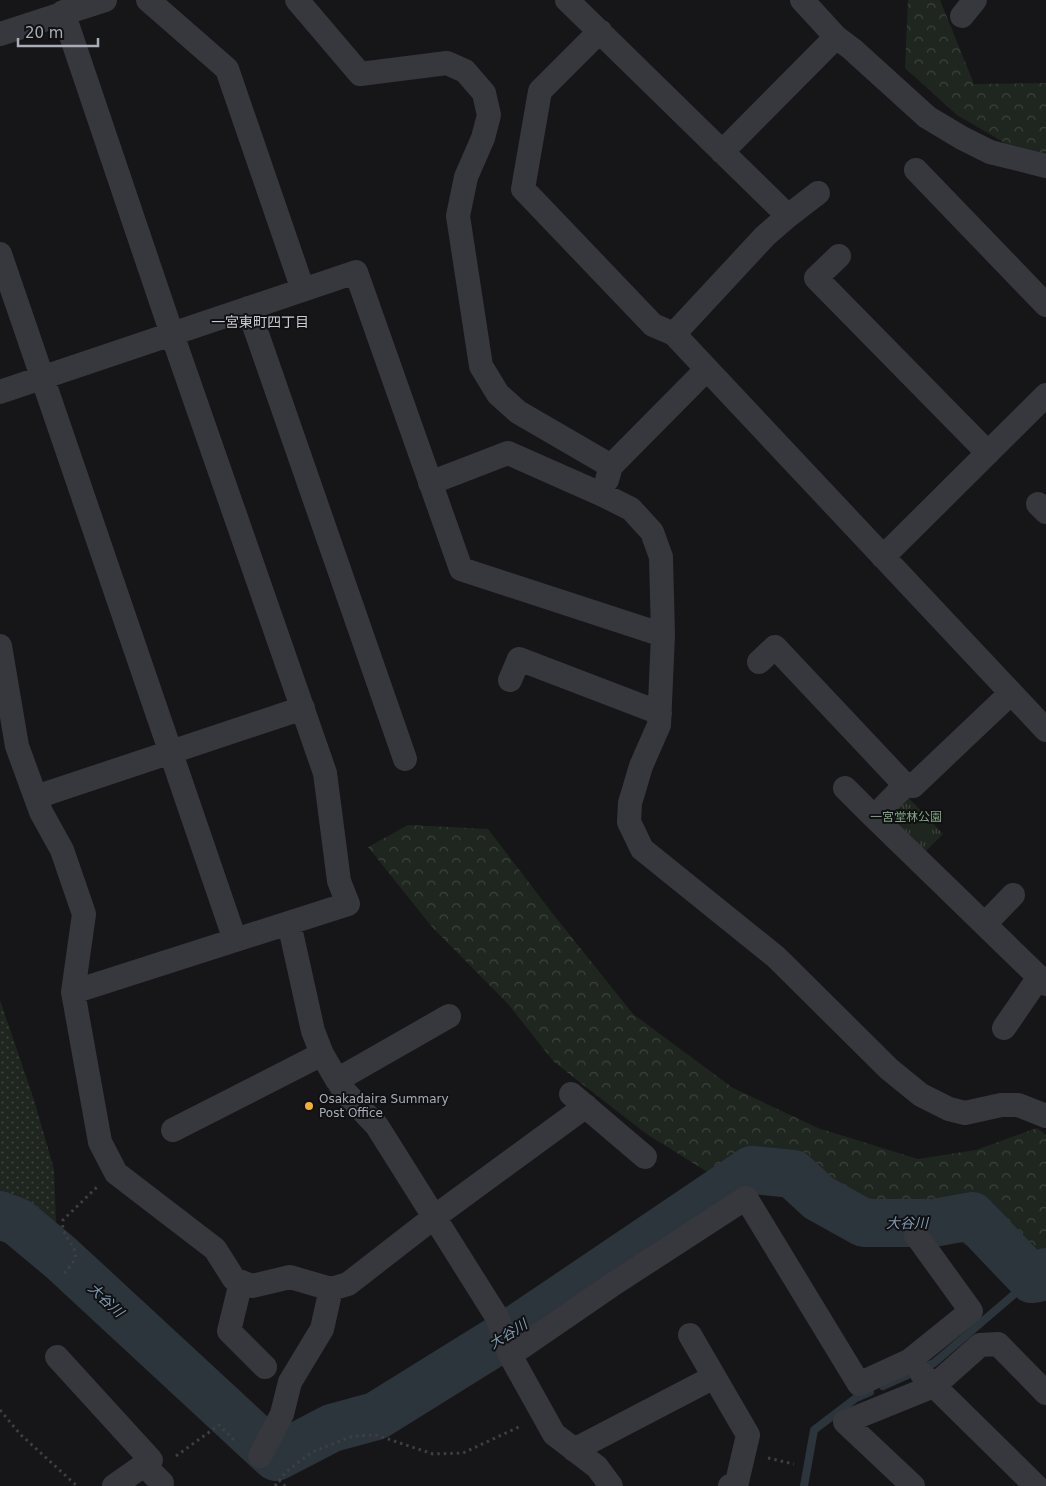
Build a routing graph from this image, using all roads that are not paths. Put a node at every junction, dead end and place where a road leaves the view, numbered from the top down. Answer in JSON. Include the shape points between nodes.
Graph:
{"nodes":[{"id":1,"x":105,"y":0,"type":"edge"},
{"id":2,"x":148,"y":0,"type":"edge"},
{"id":3,"x":297,"y":0,"type":"edge"},
{"id":4,"x":568,"y":0,"type":"edge"},
{"id":5,"x":802,"y":0,"type":"edge"},
{"id":6,"x":63,"y":12,"type":"junction"},
{"id":7,"x":600,"y":31,"type":"junction"},
{"id":8,"x":0,"y":34,"type":"edge"},
{"id":9,"x":836,"y":37,"type":"junction"},
{"id":10,"x":722,"y":152,"type":"junction"},
{"id":11,"x":1046,"y":166,"type":"edge"},
{"id":12,"x":916,"y":170,"type":"dead end"},
{"id":13,"x":818,"y":193,"type":"dead end"},
{"id":14,"x":788,"y":216,"type":"junction"},
{"id":15,"x":0,"y":254,"type":"edge"},
{"id":16,"x":839,"y":256,"type":"dead end"},
{"id":17,"x":302,"y":290,"type":"junction"},
{"id":18,"x":1046,"y":305,"type":"edge"},
{"id":19,"x":248,"y":308,"type":"junction"},
{"id":20,"x":172,"y":334,"type":"junction"},
{"id":21,"x":674,"y":334,"type":"junction"},
{"id":22,"x":707,"y":369,"type":"junction"},
{"id":23,"x":42,"y":377,"type":"junction"},
{"id":24,"x":0,"y":392,"type":"edge"},
{"id":25,"x":1046,"y":395,"type":"edge"},
{"id":26,"x":988,"y":453,"type":"junction"},
{"id":27,"x":611,"y":466,"type":"junction"},
{"id":28,"x":430,"y":483,"type":"junction"},
{"id":29,"x":603,"y":495,"type":"junction"},
{"id":30,"x":883,"y":557,"type":"junction"},
{"id":31,"x":662,"y":635,"type":"junction"},
{"id":32,"x":0,"y":646,"type":"edge"},
{"id":33,"x":759,"y":662,"type":"dead end"},
{"id":34,"x":510,"y":680,"type":"dead end"},
{"id":35,"x":1011,"y":692,"type":"junction"},
{"id":36,"x":303,"y":708,"type":"junction"},
{"id":37,"x":660,"y":713,"type":"junction"},
{"id":38,"x":1046,"y":730,"type":"edge"},
{"id":39,"x":171,"y":752,"type":"junction"},
{"id":40,"x":405,"y":759,"type":"dead end"},
{"id":41,"x":905,"y":785,"type":"junction"},
{"id":42,"x":845,"y":788,"type":"dead end"},
{"id":43,"x":36,"y":797,"type":"junction"},
{"id":44,"x":874,"y":817,"type":"junction"},
{"id":45,"x":1012,"y":895,"type":"dead end"},
{"id":46,"x":289,"y":923,"type":"junction"},
{"id":47,"x":984,"y":924,"type":"junction"},
{"id":48,"x":235,"y":940,"type":"junction"},
{"id":49,"x":1042,"y":980,"type":"edge"},
{"id":50,"x":73,"y":992,"type":"junction"},
{"id":51,"x":449,"y":1016,"type":"dead end"},
{"id":52,"x":1004,"y":1028,"type":"dead end"},
{"id":53,"x":322,"y":1054,"type":"junction"},
{"id":54,"x":337,"y":1080,"type":"junction"},
{"id":55,"x":1046,"y":1116,"type":"edge"},
{"id":56,"x":173,"y":1130,"type":"dead end"},
{"id":57,"x":645,"y":1157,"type":"dead end"},
{"id":58,"x":434,"y":1218,"type":"junction"},
{"id":59,"x":916,"y":1235,"type":"dead end"},
{"id":60,"x":241,"y":1282,"type":"junction"},
{"id":61,"x":331,"y":1289,"type":"junction"},
{"id":62,"x":690,"y":1335,"type":"dead end"},
{"id":63,"x":507,"y":1349,"type":"junction"},
{"id":64,"x":57,"y":1357,"type":"dead end"},
{"id":65,"x":909,"y":1361,"type":"junction"},
{"id":66,"x":265,"y":1367,"type":"dead end"},
{"id":67,"x":714,"y":1377,"type":"junction"},
{"id":68,"x":934,"y":1386,"type":"junction"},
{"id":69,"x":1046,"y":1392,"type":"edge"},
{"id":70,"x":265,"y":1446,"type":"dead end"},
{"id":71,"x":574,"y":1450,"type":"junction"},
{"id":72,"x":148,"y":1462,"type":"junction"},
{"id":73,"x":162,"y":1483,"type":"dead end"},
{"id":74,"x":114,"y":1486,"type":"edge"},
{"id":75,"x":611,"y":1486,"type":"edge"},
{"id":76,"x":730,"y":1486,"type":"edge"},
{"id":77,"x":913,"y":1486,"type":"edge"},
{"id":78,"x":1036,"y":1486,"type":"edge"}],
"edges":[{"from":1,"to":6,"type":"street"},
{"from":2,"to":17,"type":"street","via":[[227,69]]},
{"from":3,"to":27,"type":"street","via":[[360,74],[447,63],[465,71],[484,93],[489,115],[466,177],[458,216],[481,366],[498,394],[518,412]]},
{"from":4,"to":7,"type":"street"},
{"from":5,"to":9,"type":"street"},
{"from":6,"to":8,"type":"street"},
{"from":6,"to":20,"type":"street"},
{"from":7,"to":10,"type":"street"},
{"from":7,"to":21,"type":"street","via":[[540,91],[523,189],[653,326]]},
{"from":9,"to":10,"type":"street"},
{"from":9,"to":11,"type":"street","via":[[928,116],[962,138],[990,152]]},
{"from":10,"to":14,"type":"street"},
{"from":12,"to":18,"type":"street"},
{"from":13,"to":14,"type":"street"},
{"from":14,"to":21,"type":"street","via":[[765,236]]},
{"from":15,"to":23,"type":"street"},
{"from":16,"to":26,"type":"street","via":[[816,278]]},
{"from":17,"to":19,"type":"street"},
{"from":17,"to":28,"type":"street","via":[[356,272]]},
{"from":19,"to":20,"type":"street"},
{"from":19,"to":40,"type":"street"},
{"from":20,"to":23,"type":"street"},
{"from":20,"to":36,"type":"street"},
{"from":21,"to":22,"type":"street"},
{"from":22,"to":27,"type":"street"},
{"from":22,"to":30,"type":"street"},
{"from":23,"to":24,"type":"street"},
{"from":23,"to":39,"type":"street"},
{"from":25,"to":26,"type":"street"},
{"from":26,"to":30,"type":"street"},
{"from":27,"to":29,"type":"street"},
{"from":28,"to":29,"type":"street","via":[[508,453]]},
{"from":28,"to":31,"type":"street","via":[[461,569]]},
{"from":29,"to":31,"type":"street","via":[[631,509],[652,532],[661,557]]},
{"from":30,"to":35,"type":"street"},
{"from":31,"to":37,"type":"street"},
{"from":32,"to":43,"type":"street","via":[[17,746]]},
{"from":33,"to":41,"type":"street","via":[[774,647]]},
{"from":34,"to":37,"type":"street","via":[[519,659]]},
{"from":35,"to":38,"type":"street"},
{"from":35,"to":41,"type":"street","via":[[913,786]]},
{"from":36,"to":39,"type":"street"},
{"from":36,"to":46,"type":"street","via":[[325,773],[339,881],[348,904]]},
{"from":37,"to":55,"type":"street","via":[[660,725],[641,766],[630,803],[629,822],[642,849],[776,957],[889,1070],[921,1095],[948,1110],[965,1113],[1001,1105],[1018,1105]]},
{"from":39,"to":43,"type":"street"},
{"from":39,"to":48,"type":"street"},
{"from":41,"to":44,"type":"street"},
{"from":42,"to":44,"type":"street"},
{"from":43,"to":50,"type":"street","via":[[62,850],[84,914]]},
{"from":44,"to":47,"type":"street"},
{"from":45,"to":47,"type":"street"},
{"from":46,"to":48,"type":"street"},
{"from":46,"to":53,"type":"street","via":[[313,1031]]},
{"from":47,"to":49,"type":"street"},
{"from":48,"to":50,"type":"street"},
{"from":49,"to":52,"type":"street"},
{"from":50,"to":60,"type":"street","via":[[100,1142],[116,1173],[215,1250],[234,1279]]},
{"from":51,"to":54,"type":"street"},
{"from":53,"to":54,"type":"street"},
{"from":53,"to":56,"type":"street"},
{"from":54,"to":58,"type":"street","via":[[377,1126]]},
{"from":57,"to":58,"type":"street","via":[[579,1100]]},
{"from":58,"to":61,"type":"street","via":[[348,1284]]},
{"from":58,"to":63,"type":"street","via":[[497,1317]]},
{"from":59,"to":65,"type":"street","via":[[971,1311]]},
{"from":60,"to":61,"type":"street","via":[[252,1286],[290,1278]]},
{"from":60,"to":66,"type":"street","via":[[229,1331]]},
{"from":61,"to":70,"type":"street","via":[[322,1329],[290,1382],[282,1414]]},
{"from":62,"to":67,"type":"street"},
{"from":63,"to":65,"type":"street","via":[[746,1198],[859,1384]]},
{"from":63,"to":71,"type":"street","via":[[542,1416],[554,1434]]},
{"from":64,"to":72,"type":"street"},
{"from":65,"to":68,"type":"street"},
{"from":67,"to":71,"type":"street"},
{"from":67,"to":76,"type":"street","via":[[748,1435],[737,1482]]},
{"from":68,"to":69,"type":"street","via":[[980,1345],[998,1344]]},
{"from":68,"to":77,"type":"street","via":[[845,1422]]},
{"from":68,"to":78,"type":"street"},
{"from":71,"to":75,"type":"street","via":[[597,1467]]},
{"from":72,"to":73,"type":"street"},
{"from":72,"to":74,"type":"street"}]}
